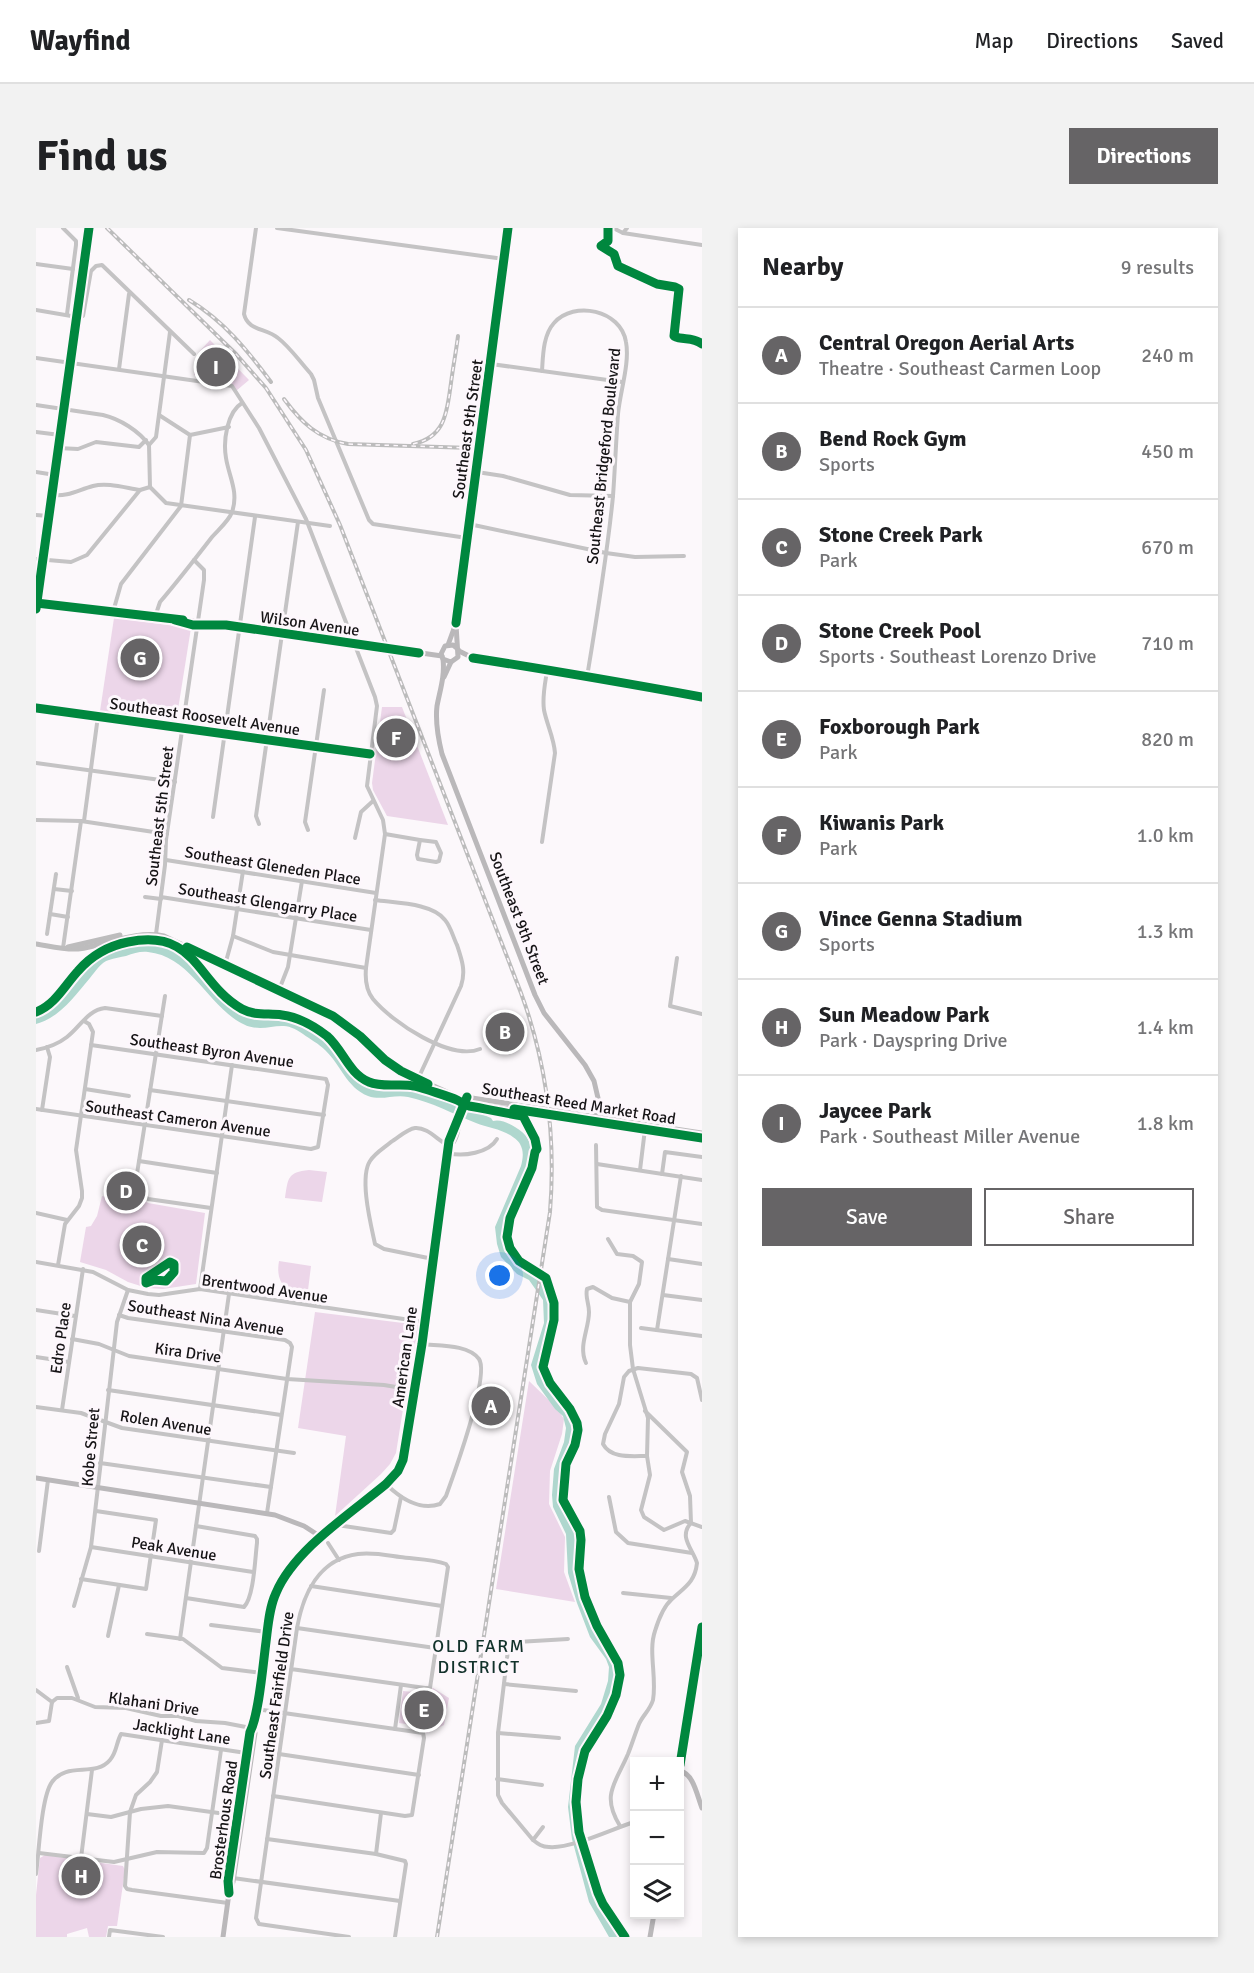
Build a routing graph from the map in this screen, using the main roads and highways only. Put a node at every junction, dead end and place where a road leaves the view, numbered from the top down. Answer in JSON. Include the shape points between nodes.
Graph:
{"nodes":[{"id":1,"x":89,"y":228,"type":"edge"},
{"id":2,"x":39,"y":559,"type":"edge"},
{"id":3,"x":36,"y":605,"type":"edge"},
{"id":4,"x":36,"y":944,"type":"edge"},
{"id":5,"x":596,"y":1119,"type":"junction"},
{"id":6,"x":702,"y":1133,"type":"edge"},
{"id":7,"x":702,"y":1138,"type":"edge"}],
"edges":[{"from":1,"to":2,"type":"main road","via":[[49,516]]},
{"from":2,"to":3,"type":"main road"},
{"from":4,"to":5,"type":"main road","name":"Southeast Reed Market Road","via":[[70,949],[157,933],[333,1016],[385,1060],[466,1100]]},
{"from":5,"to":6,"type":"main road","name":"Southeast Reed Market Road"},
{"from":5,"to":7,"type":"main road","name":"Southeast Reed Market Road"}]}
